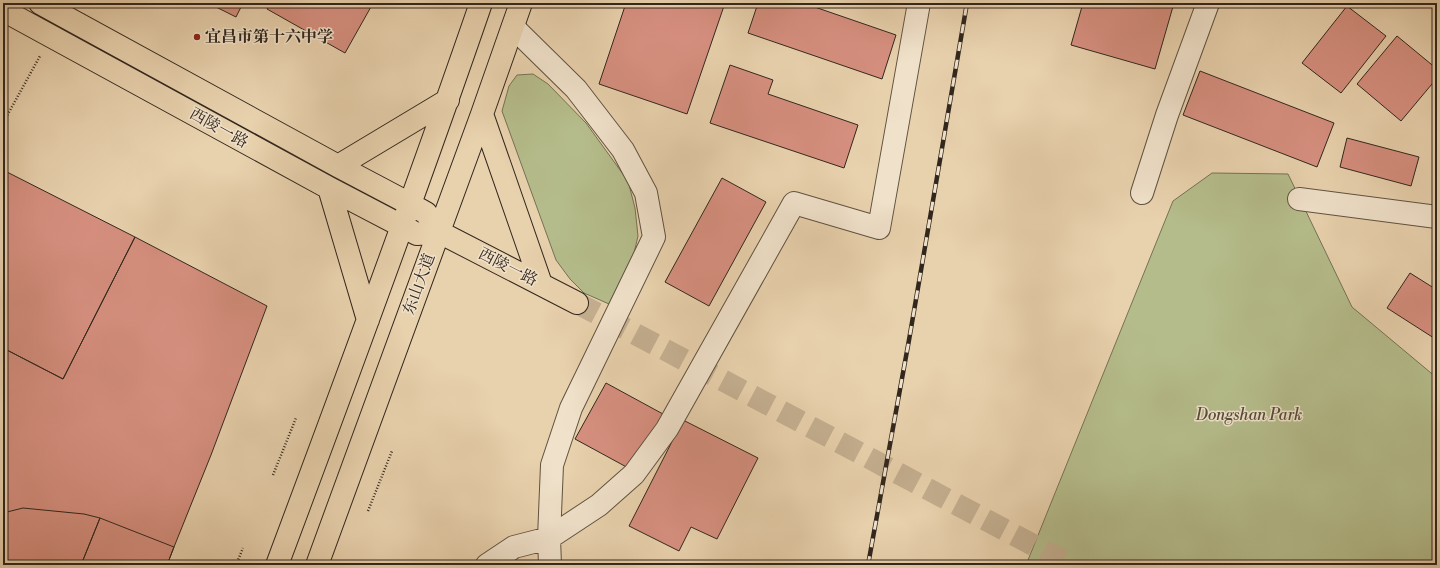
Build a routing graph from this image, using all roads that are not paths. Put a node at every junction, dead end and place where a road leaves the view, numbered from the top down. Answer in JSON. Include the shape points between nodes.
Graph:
{"nodes":[{"id":1,"x":40,"y":3,"type":"edge"},
{"id":2,"x":481,"y":3,"type":"edge"},
{"id":3,"x":521,"y":3,"type":"edge"},
{"id":4,"x":919,"y":3,"type":"edge"},
{"id":5,"x":1208,"y":3,"type":"edge"},
{"id":6,"x":3,"y":10,"type":"edge"},
{"id":7,"x":513,"y":27,"type":"junction"},
{"id":8,"x":448,"y":100,"type":"junction"},
{"id":9,"x":482,"y":114,"type":"junction"},
{"id":10,"x":338,"y":166,"type":"junction"},
{"id":11,"x":329,"y":188,"type":"junction"},
{"id":12,"x":1142,"y":193,"type":"dead end"},
{"id":13,"x":1299,"y":199,"type":"dead end"},
{"id":14,"x":410,"y":204,"type":"junction"},
{"id":15,"x":1437,"y":216,"type":"edge"},
{"id":16,"x":402,"y":226,"type":"junction"},
{"id":17,"x":438,"y":232,"type":"junction"},
{"id":18,"x":541,"y":284,"type":"junction"},
{"id":19,"x":577,"y":303,"type":"tunnel mouth"},
{"id":20,"x":368,"y":320,"type":"junction"},
{"id":21,"x":549,"y":538,"type":"junction"},
{"id":22,"x":277,"y":565,"type":"edge"},
{"id":23,"x":317,"y":565,"type":"edge"},
{"id":24,"x":487,"y":565,"type":"edge"},
{"id":25,"x":550,"y":565,"type":"edge"}],
"edges":[{"from":1,"to":10,"type":"main road","name":"西陵一路"},
{"from":2,"to":8,"type":"main road"},
{"from":3,"to":7,"type":"main road","name":"东山大道"},
{"from":4,"to":21,"type":"street","via":[[879,228],[794,203],[667,429],[634,474],[599,505]]},
{"from":5,"to":12,"type":"street"},
{"from":6,"to":11,"type":"main road","name":"西陵一路"},
{"from":7,"to":9,"type":"main road","name":"东山大道"},
{"from":7,"to":21,"type":"street","via":[[576,89],[623,150],[646,193],[654,237],[571,408],[552,465]]},
{"from":8,"to":10,"type":"main road"},
{"from":8,"to":14,"type":"main road"},
{"from":9,"to":17,"type":"main road","name":"东山大道"},
{"from":9,"to":18,"type":"main road"},
{"from":10,"to":14,"type":"main road","name":"西陵一路"},
{"from":11,"to":16,"type":"main road","name":"西陵一路"},
{"from":11,"to":20,"type":"main road"},
{"from":13,"to":15,"type":"street"},
{"from":14,"to":16,"type":"main road"},
{"from":14,"to":17,"type":"main road","name":"西陵一路","via":[[426,213]]},
{"from":16,"to":17,"type":"main road","name":"西陵一路","via":[[417,234]]},
{"from":16,"to":20,"type":"main road"},
{"from":17,"to":18,"type":"main road","name":"西陵一路"},
{"from":17,"to":23,"type":"main road","name":"东山大道"},
{"from":18,"to":19,"type":"main road","name":"西陵一路"},
{"from":20,"to":22,"type":"main road"},
{"from":21,"to":24,"type":"street","via":[[514,547]]},
{"from":21,"to":25,"type":"street"}]}
